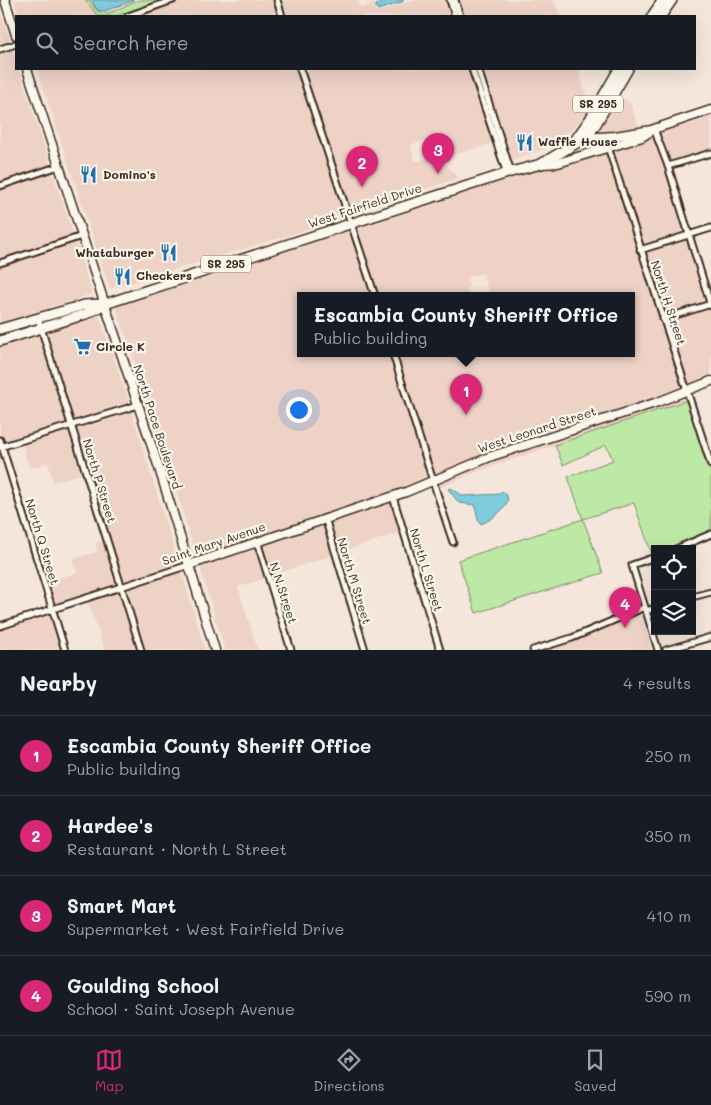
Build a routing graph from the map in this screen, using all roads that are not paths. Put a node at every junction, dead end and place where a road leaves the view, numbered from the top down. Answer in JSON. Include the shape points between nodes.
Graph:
{"nodes":[{"id":1,"x":5,"y":0,"type":"edge"},
{"id":2,"x":173,"y":0,"type":"edge"},
{"id":3,"x":277,"y":0,"type":"edge"},
{"id":4,"x":450,"y":0,"type":"edge"},
{"id":5,"x":455,"y":0,"type":"edge"},
{"id":6,"x":662,"y":0,"type":"edge"},
{"id":7,"x":672,"y":0,"type":"edge"},
{"id":8,"x":131,"y":15,"type":"edge"},
{"id":9,"x":282,"y":15,"type":"edge"},
{"id":10,"x":455,"y":15,"type":"edge"},
{"id":11,"x":460,"y":15,"type":"edge"},
{"id":12,"x":653,"y":15,"type":"edge"},
{"id":13,"x":662,"y":15,"type":"edge"},
{"id":14,"x":15,"y":32,"type":"edge"},
{"id":15,"x":15,"y":44,"type":"edge"},
{"id":16,"x":0,"y":49,"type":"edge"},
{"id":17,"x":27,"y":70,"type":"edge"},
{"id":18,"x":300,"y":70,"type":"edge"},
{"id":19,"x":472,"y":70,"type":"edge"},
{"id":20,"x":478,"y":70,"type":"edge"},
{"id":21,"x":618,"y":70,"type":"edge"},
{"id":22,"x":627,"y":70,"type":"edge"},
{"id":23,"x":711,"y":110,"type":"edge"},
{"id":24,"x":654,"y":129,"type":"junction"},
{"id":25,"x":586,"y":137,"type":"junction"},
{"id":26,"x":577,"y":139,"type":"junction"},
{"id":27,"x":608,"y":147,"type":"junction"},
{"id":28,"x":569,"y":149,"type":"junction"},
{"id":29,"x":711,"y":153,"type":"edge"},
{"id":30,"x":541,"y":164,"type":"junction"},
{"id":31,"x":59,"y":166,"type":"junction"},
{"id":32,"x":668,"y":166,"type":"junction"},
{"id":33,"x":509,"y":173,"type":"junction"},
{"id":34,"x":0,"y":186,"type":"edge"},
{"id":35,"x":351,"y":224,"type":"junction"},
{"id":36,"x":711,"y":228,"type":"edge"},
{"id":37,"x":689,"y":235,"type":"junction"},
{"id":38,"x":82,"y":236,"type":"junction"},
{"id":39,"x":640,"y":250,"type":"junction"},
{"id":40,"x":0,"y":263,"type":"edge"},
{"id":41,"x":374,"y":292,"type":"edge"},
{"id":42,"x":105,"y":304,"type":"junction"},
{"id":43,"x":711,"y":305,"type":"edge"},
{"id":44,"x":38,"y":318,"type":"junction"},
{"id":45,"x":663,"y":319,"type":"junction"},
{"id":46,"x":41,"y":328,"type":"junction"},
{"id":47,"x":0,"y":329,"type":"edge"},
{"id":48,"x":0,"y":341,"type":"edge"},
{"id":49,"x":394,"y":357,"type":"edge"},
{"id":50,"x":711,"y":381,"type":"edge"},
{"id":51,"x":687,"y":392,"type":"junction"},
{"id":52,"x":138,"y":405,"type":"junction"},
{"id":53,"x":71,"y":425,"type":"junction"},
{"id":54,"x":0,"y":440,"type":"edge"},
{"id":55,"x":1,"y":447,"type":"edge"},
{"id":56,"x":710,"y":458,"type":"edge"},
{"id":57,"x":711,"y":465,"type":"edge"},
{"id":58,"x":433,"y":480,"type":"junction"},
{"id":59,"x":393,"y":497,"type":"junction"},
{"id":60,"x":325,"y":518,"type":"junction"},
{"id":61,"x":711,"y":534,"type":"edge"},
{"id":62,"x":257,"y":541,"type":"junction"},
{"id":63,"x":453,"y":542,"type":"dead end"},
{"id":64,"x":685,"y":545,"type":"edge"},
{"id":65,"x":651,"y":558,"type":"edge"},
{"id":66,"x":189,"y":565,"type":"junction"},
{"id":67,"x":121,"y":587,"type":"junction"},
{"id":68,"x":711,"y":592,"type":"edge"},
{"id":69,"x":696,"y":596,"type":"edge"},
{"id":70,"x":651,"y":608,"type":"edge"},
{"id":71,"x":52,"y":609,"type":"junction"},
{"id":72,"x":645,"y":609,"type":"junction"},
{"id":73,"x":0,"y":626,"type":"edge"},
{"id":74,"x":711,"y":637,"type":"edge"},
{"id":75,"x":65,"y":650,"type":"edge"},
{"id":76,"x":141,"y":650,"type":"edge"},
{"id":77,"x":215,"y":650,"type":"edge"},
{"id":78,"x":291,"y":650,"type":"edge"},
{"id":79,"x":365,"y":650,"type":"edge"},
{"id":80,"x":439,"y":650,"type":"edge"},
{"id":81,"x":533,"y":650,"type":"edge"},
{"id":82,"x":658,"y":650,"type":"edge"},
{"id":83,"x":666,"y":650,"type":"edge"}],
"edges":[{"from":1,"to":14,"type":"main road"},
{"from":2,"to":8,"type":"street"},
{"from":3,"to":9,"type":"street"},
{"from":4,"to":10,"type":"street"},
{"from":5,"to":11,"type":"street"},
{"from":6,"to":12,"type":"main road"},
{"from":7,"to":13,"type":"main road"},
{"from":15,"to":16,"type":"street"},
{"from":17,"to":31,"type":"main road","name":"North Pace Boulevard"},
{"from":18,"to":35,"type":"street"},
{"from":19,"to":33,"type":"street"},
{"from":20,"to":33,"type":"street"},
{"from":21,"to":26,"type":"main road","name":"West Fairfield Drive","number":"SR 295"},
{"from":22,"to":25,"type":"main road","number":"SR 295"},
{"from":23,"to":24,"type":"main road"},
{"from":24,"to":25,"type":"main road"},
{"from":24,"to":27,"type":"main road"},
{"from":24,"to":32,"type":"street"},
{"from":25,"to":26,"type":"main road"},
{"from":25,"to":28,"type":"main road","number":"SR 295"},
{"from":26,"to":28,"type":"main road","name":"West Fairfield Drive","number":"SR 295"},
{"from":27,"to":30,"type":"main road","via":[[558,163]]},
{"from":27,"to":39,"type":"street","name":"North H Street"},
{"from":28,"to":30,"type":"main road","name":"West Fairfield Drive","number":"SR 295"},
{"from":29,"to":32,"type":"street"},
{"from":30,"to":33,"type":"main road","name":"West Fairfield Drive","number":"SR 295"},
{"from":31,"to":34,"type":"street"},
{"from":31,"to":38,"type":"main road","name":"North Pace Boulevard"},
{"from":32,"to":37,"type":"street"},
{"from":33,"to":35,"type":"main road","name":"West Fairfield Drive","number":"SR 295"},
{"from":35,"to":41,"type":"street"},
{"from":35,"to":42,"type":"main road","name":"West Fairfield Drive","number":"SR 295"},
{"from":36,"to":37,"type":"street"},
{"from":37,"to":39,"type":"street"},
{"from":37,"to":43,"type":"street"},
{"from":38,"to":40,"type":"street"},
{"from":38,"to":42,"type":"main road","name":"North Pace Boulevard"},
{"from":39,"to":45,"type":"street","name":"North H Street"},
{"from":42,"to":44,"type":"main road","name":"West Fairfield Drive","number":"SR 295","via":[[84,305]]},
{"from":42,"to":46,"type":"main road","name":"West Fairfield Drive","number":"SR 295","via":[[86,314]]},
{"from":42,"to":52,"type":"main road","name":"North Pace Boulevard"},
{"from":43,"to":45,"type":"street"},
{"from":44,"to":46,"type":"street","name":"North P Street"},
{"from":44,"to":47,"type":"main road","name":"West Fairfield Drive","number":"SR 295"},
{"from":45,"to":51,"type":"street","name":"North H Street"},
{"from":46,"to":48,"type":"main road","name":"West Fairfield Drive","number":"SR 295"},
{"from":46,"to":53,"type":"street","name":"North P Street"},
{"from":49,"to":58,"type":"street"},
{"from":50,"to":51,"type":"main road","name":"West Leonard Street"},
{"from":51,"to":56,"type":"street","name":"North H Street"},
{"from":51,"to":58,"type":"main road","name":"West Leonard Street","via":[[492,456]]},
{"from":52,"to":53,"type":"street"},
{"from":52,"to":66,"type":"main road","name":"North Pace Boulevard"},
{"from":53,"to":55,"type":"street"},
{"from":53,"to":67,"type":"street","name":"North P Street"},
{"from":54,"to":55,"type":"street","name":"North Q Street"},
{"from":55,"to":71,"type":"street","name":"North Q Street"},
{"from":56,"to":57,"type":"street","name":"North H Street"},
{"from":58,"to":59,"type":"main road","name":"Saint Mary Avenue"},
{"from":58,"to":63,"type":"street"},
{"from":59,"to":60,"type":"main road","name":"Saint Mary Avenue"},
{"from":59,"to":80,"type":"street","name":"North L Street"},
{"from":60,"to":62,"type":"main road","name":"Saint Mary Avenue"},
{"from":60,"to":79,"type":"street","name":"North M Street"},
{"from":61,"to":64,"type":"street"},
{"from":62,"to":66,"type":"main road","name":"Saint Mary Avenue"},
{"from":62,"to":78,"type":"street","name":"N N Street"},
{"from":65,"to":72,"type":"street","via":[[632,565]]},
{"from":66,"to":67,"type":"street","name":"Saint Mary Avenue"},
{"from":66,"to":77,"type":"main road","name":"North Pace Boulevard"},
{"from":67,"to":71,"type":"street","name":"Saint Mary Avenue"},
{"from":67,"to":76,"type":"street","name":"North P Street"},
{"from":68,"to":69,"type":"street"},
{"from":70,"to":72,"type":"street"},
{"from":71,"to":73,"type":"street","name":"Saint Mary Avenue"},
{"from":71,"to":75,"type":"street","name":"North Q Street"},
{"from":72,"to":81,"type":"street"},
{"from":72,"to":82,"type":"street"},
{"from":74,"to":83,"type":"street"}]}
